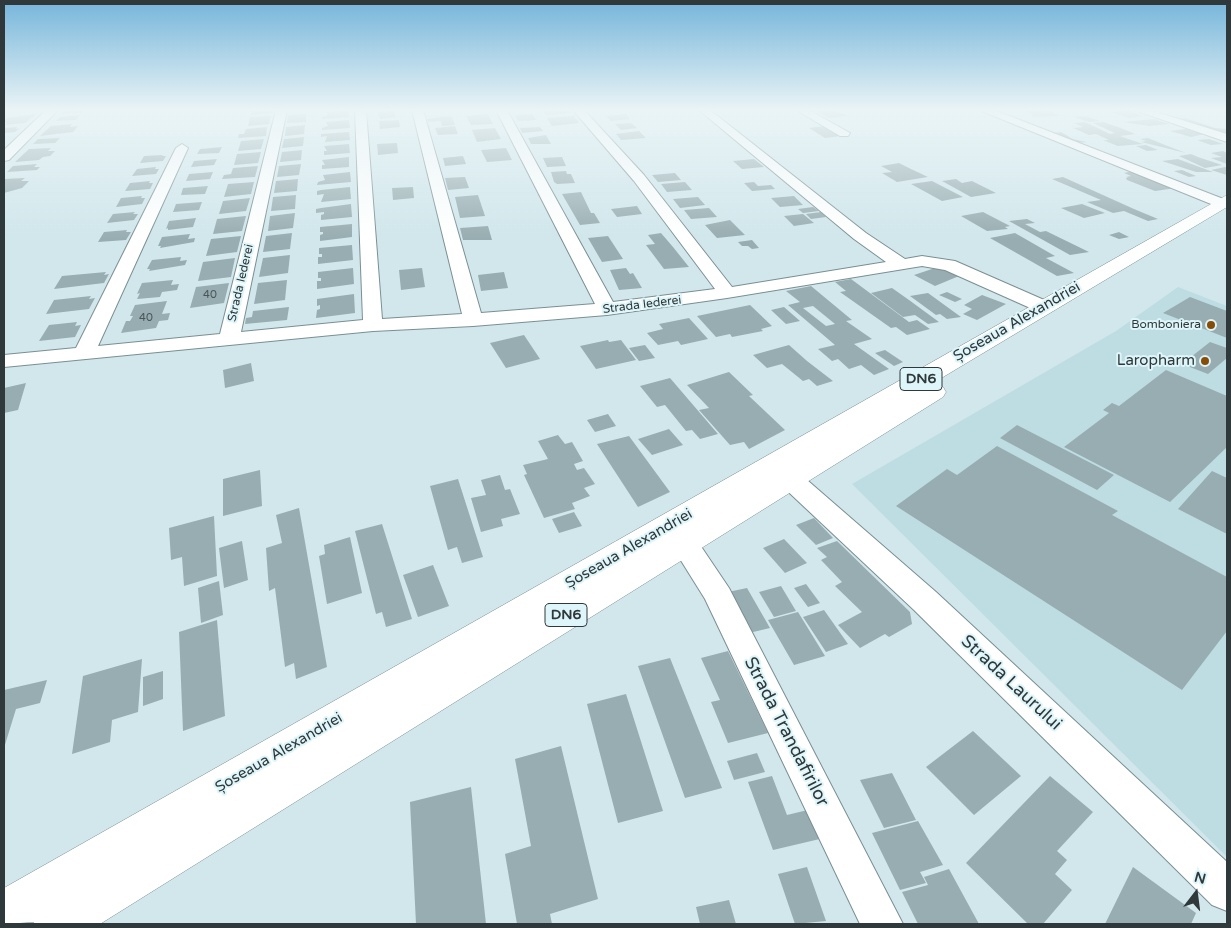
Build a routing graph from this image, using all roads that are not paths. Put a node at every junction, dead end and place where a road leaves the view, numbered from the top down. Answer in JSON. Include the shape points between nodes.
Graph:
{"nodes":[{"id":1,"x":179,"y":153,"type":"edge"},
{"id":2,"x":270,"y":153,"type":"edge"},
{"id":3,"x":363,"y":153,"type":"edge"},
{"id":4,"x":429,"y":153,"type":"edge"},
{"id":5,"x":524,"y":153,"type":"edge"},
{"id":6,"x":617,"y":153,"type":"edge"},
{"id":7,"x":758,"y":153,"type":"edge"},
{"id":8,"x":1093,"y":153,"type":"edge"},
{"id":9,"x":1225,"y":206,"type":"edge"},
{"id":10,"x":901,"y":264,"type":"junction"},
{"id":11,"x":727,"y":293,"type":"junction"},
{"id":12,"x":1044,"y":307,"type":"junction"},
{"id":13,"x":607,"y":309,"type":"junction"},
{"id":14,"x":473,"y":320,"type":"junction"},
{"id":15,"x":373,"y":325,"type":"junction"},
{"id":16,"x":229,"y":339,"type":"junction"},
{"id":17,"x":84,"y":353,"type":"junction"},
{"id":18,"x":4,"y":361,"type":"edge"},
{"id":19,"x":790,"y":479,"type":"junction"},
{"id":20,"x":692,"y":554,"type":"junction"},
{"id":21,"x":1227,"y":890,"type":"edge"},
{"id":22,"x":4,"y":914,"type":"edge"},
{"id":23,"x":56,"y":924,"type":"edge"},
{"id":24,"x":882,"y":924,"type":"edge"}],
"edges":[{"from":1,"to":17,"type":"street"},
{"from":2,"to":16,"type":"street","name":"Strada Iederei"},
{"from":3,"to":15,"type":"street"},
{"from":4,"to":14,"type":"street"},
{"from":5,"to":13,"type":"street"},
{"from":6,"to":11,"type":"street"},
{"from":7,"to":10,"type":"street","via":[[860,236]]},
{"from":8,"to":9,"type":"street"},
{"from":9,"to":12,"type":"highway","name":"Șoseaua Alexandriei","number":"DN6"},
{"from":9,"to":19,"type":"highway","name":"Șoseaua Alexandriei","number":"DN6"},
{"from":10,"to":11,"type":"street","name":"Strada Iederei"},
{"from":10,"to":12,"type":"street","name":"Strada Iederei","via":[[929,261],[949,265]]},
{"from":11,"to":13,"type":"street","name":"Strada Iederei"},
{"from":12,"to":22,"type":"highway","name":"Șoseaua Alexandriei","number":"DN6"},
{"from":13,"to":14,"type":"street","name":"Strada Iederei"},
{"from":14,"to":15,"type":"street","name":"Strada Iederei"},
{"from":15,"to":16,"type":"street","name":"Strada Iederei"},
{"from":16,"to":17,"type":"street","name":"Strada Iederei"},
{"from":17,"to":18,"type":"street","name":"Strada Iederei"},
{"from":19,"to":20,"type":"highway","name":"Șoseaua Alexandriei","number":"DN6"},
{"from":19,"to":21,"type":"street","name":"Strada Laurului","via":[[932,608]]},
{"from":20,"to":23,"type":"highway","name":"Șoseaua Alexandriei","number":"DN6"},
{"from":20,"to":24,"type":"street","name":"Strada Trandafirilor"}]}
